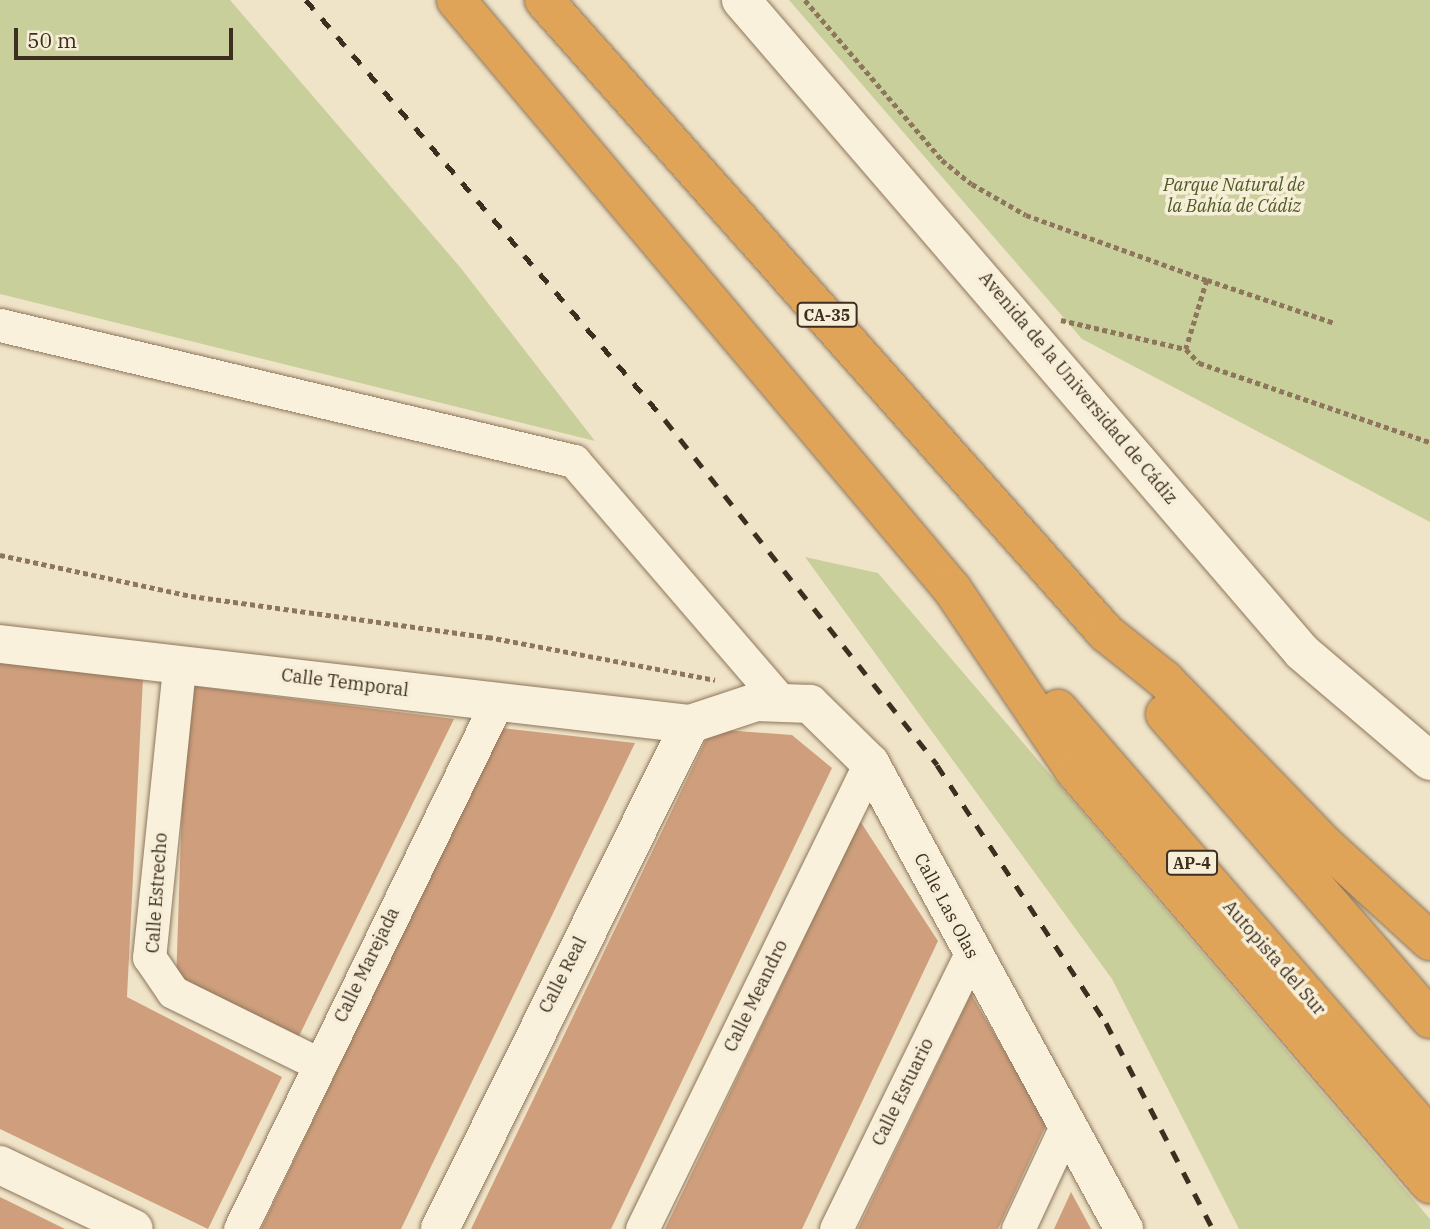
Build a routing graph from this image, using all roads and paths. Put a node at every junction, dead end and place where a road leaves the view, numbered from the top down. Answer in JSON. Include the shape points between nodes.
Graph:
{"nodes":[{"id":1,"x":456,"y":0,"type":"edge"},
{"id":2,"x":544,"y":0,"type":"edge"},
{"id":3,"x":741,"y":0,"type":"edge"},
{"id":4,"x":805,"y":0,"type":"edge"},
{"id":5,"x":1207,"y":280,"type":"junction"},
{"id":6,"x":1050,"y":318,"type":"dead end"},
{"id":7,"x":1335,"y":323,"type":"dead end"},
{"id":8,"x":0,"y":325,"type":"edge"},
{"id":9,"x":1186,"y":349,"type":"junction"},
{"id":10,"x":1430,"y":442,"type":"edge"},
{"id":11,"x":0,"y":555,"type":"edge"},
{"id":12,"x":952,"y":589,"type":"junction"},
{"id":13,"x":1106,"y":633,"type":"junction"},
{"id":14,"x":0,"y":644,"type":"edge"},
{"id":15,"x":178,"y":668,"type":"junction"},
{"id":16,"x":497,"y":702,"type":"junction"},
{"id":17,"x":769,"y":703,"type":"junction"},
{"id":18,"x":690,"y":724,"type":"junction"},
{"id":19,"x":1430,"y":761,"type":"edge"},
{"id":20,"x":870,"y":763,"type":"junction"},
{"id":21,"x":1430,"y":942,"type":"edge"},
{"id":22,"x":971,"y":954,"type":"junction"},
{"id":23,"x":1430,"y":1020,"type":"edge"},
{"id":24,"x":319,"y":1064,"type":"junction"},
{"id":25,"x":1067,"y":1124,"type":"junction"},
{"id":26,"x":1430,"y":1138,"type":"edge"},
{"id":27,"x":0,"y":1165,"type":"edge"},
{"id":28,"x":1430,"y":1184,"type":"edge"},
{"id":29,"x":134,"y":1229,"type":"edge"},
{"id":30,"x":240,"y":1229,"type":"edge"},
{"id":31,"x":440,"y":1229,"type":"edge"},
{"id":32,"x":642,"y":1229,"type":"edge"},
{"id":33,"x":836,"y":1229,"type":"edge"},
{"id":34,"x":1018,"y":1229,"type":"edge"},
{"id":35,"x":1124,"y":1229,"type":"edge"}],
"edges":[{"from":1,"to":12,"type":"highway"},
{"from":2,"to":13,"type":"highway","number":"CA-35"},
{"from":3,"to":19,"type":"street","name":"Avenida de la Universidad de Cádiz","via":[[1302,652]]},
{"from":4,"to":5,"type":"path","via":[[943,160],[972,184],[1026,215]]},
{"from":5,"to":7,"type":"path"},
{"from":5,"to":9,"type":"path"},
{"from":6,"to":9,"type":"path"},
{"from":8,"to":17,"type":"street","via":[[574,461]]},
{"from":9,"to":10,"type":"path","via":[[1199,363]]},
{"from":11,"to":17,"type":"path","via":[[191,596],[705,675]]},
{"from":12,"to":26,"type":"highway","name":"Autopista del Sur","number":"AP-4"},
{"from":12,"to":28,"type":"highway","via":[[1074,771]]},
{"from":13,"to":21,"type":"highway","via":[[1166,680],[1326,846]]},
{"from":13,"to":23,"type":"highway","via":[[1147,694]]},
{"from":14,"to":15,"type":"street","name":"Calle Temporal"},
{"from":15,"to":16,"type":"street","name":"Calle Temporal"},
{"from":15,"to":24,"type":"street","name":"Calle Estrecho","via":[[149,957],[173,992]]},
{"from":16,"to":18,"type":"street","name":"Calle Temporal"},
{"from":16,"to":24,"type":"street","name":"Calle Marejada"},
{"from":17,"to":18,"type":"street","name":"Calle Las Olas"},
{"from":17,"to":20,"type":"street","name":"Calle Las Olas","via":[[810,704]]},
{"from":18,"to":31,"type":"street","name":"Calle Real"},
{"from":20,"to":22,"type":"street","name":"Calle Las Olas"},
{"from":20,"to":32,"type":"street","name":"Calle Meandro"},
{"from":22,"to":25,"type":"street","name":"Calle Las Olas"},
{"from":22,"to":33,"type":"street","name":"Calle Estuario"},
{"from":24,"to":30,"type":"street","name":"Calle Marejada"},
{"from":25,"to":34,"type":"street"},
{"from":25,"to":35,"type":"street","name":"Calle Las Olas"},
{"from":27,"to":29,"type":"street"}]}
